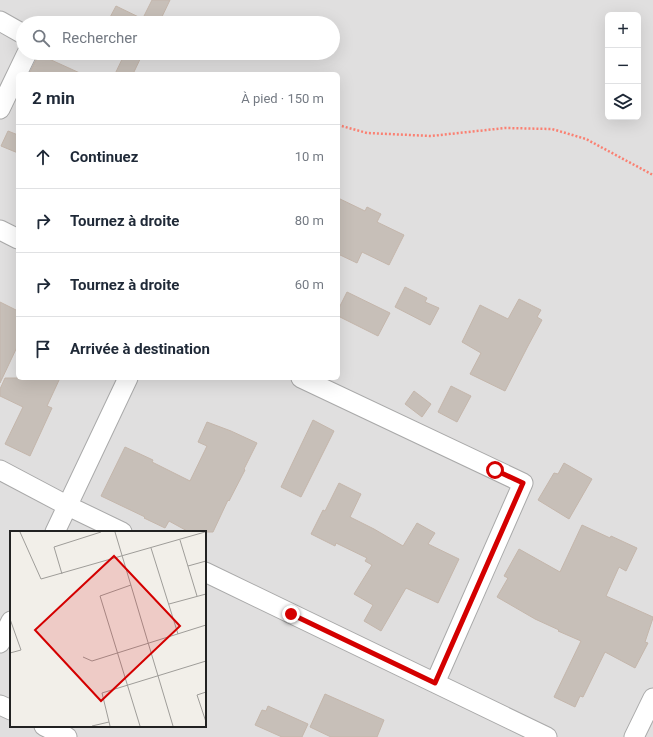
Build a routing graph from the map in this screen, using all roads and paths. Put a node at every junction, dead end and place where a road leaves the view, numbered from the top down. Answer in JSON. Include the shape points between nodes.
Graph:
{"nodes":[{"id":1,"x":0,"y":21,"type":"edge"},
{"id":2,"x":16,"y":30,"type":"edge"},
{"id":3,"x":24,"y":60,"type":"edge"},
{"id":4,"x":18,"y":72,"type":"edge"},
{"id":5,"x":16,"y":76,"type":"edge"},
{"id":6,"x":0,"y":109,"type":"edge"},
{"id":7,"x":340,"y":125,"type":"edge"},
{"id":8,"x":653,"y":175,"type":"edge"},
{"id":9,"x":0,"y":230,"type":"edge"},
{"id":10,"x":16,"y":238,"type":"edge"},
{"id":11,"x":127,"y":380,"type":"edge"},
{"id":12,"x":305,"y":380,"type":"edge"},
{"id":13,"x":0,"y":470,"type":"edge"},
{"id":14,"x":68,"y":506,"type":"junction"},
{"id":15,"x":56,"y":531,"type":"edge"},
{"id":16,"x":120,"y":531,"type":"edge"},
{"id":17,"x":206,"y":572,"type":"edge"},
{"id":18,"x":10,"y":623,"type":"edge"},
{"id":19,"x":0,"y":643,"type":"edge"},
{"id":20,"x":435,"y":683,"type":"junction"},
{"id":21,"x":653,"y":698,"type":"edge"},
{"id":22,"x":0,"y":705,"type":"edge"},
{"id":23,"x":10,"y":710,"type":"edge"},
{"id":24,"x":46,"y":727,"type":"edge"},
{"id":25,"x":67,"y":737,"type":"edge"},
{"id":26,"x":547,"y":737,"type":"edge"},
{"id":27,"x":634,"y":737,"type":"edge"}],
"edges":[{"from":1,"to":2,"type":"street"},
{"from":3,"to":4,"type":"street"},
{"from":5,"to":6,"type":"street"},
{"from":7,"to":8,"type":"path","via":[[367,133],[431,136],[505,128],[552,129],[586,139]]},
{"from":9,"to":10,"type":"street"},
{"from":11,"to":14,"type":"street"},
{"from":12,"to":20,"type":"street","via":[[523,483]]},
{"from":13,"to":14,"type":"street"},
{"from":14,"to":15,"type":"street"},
{"from":14,"to":16,"type":"street"},
{"from":17,"to":20,"type":"street"},
{"from":18,"to":19,"type":"street"},
{"from":20,"to":26,"type":"street"},
{"from":21,"to":27,"type":"street"},
{"from":22,"to":23,"type":"street"},
{"from":24,"to":25,"type":"street"}]}
